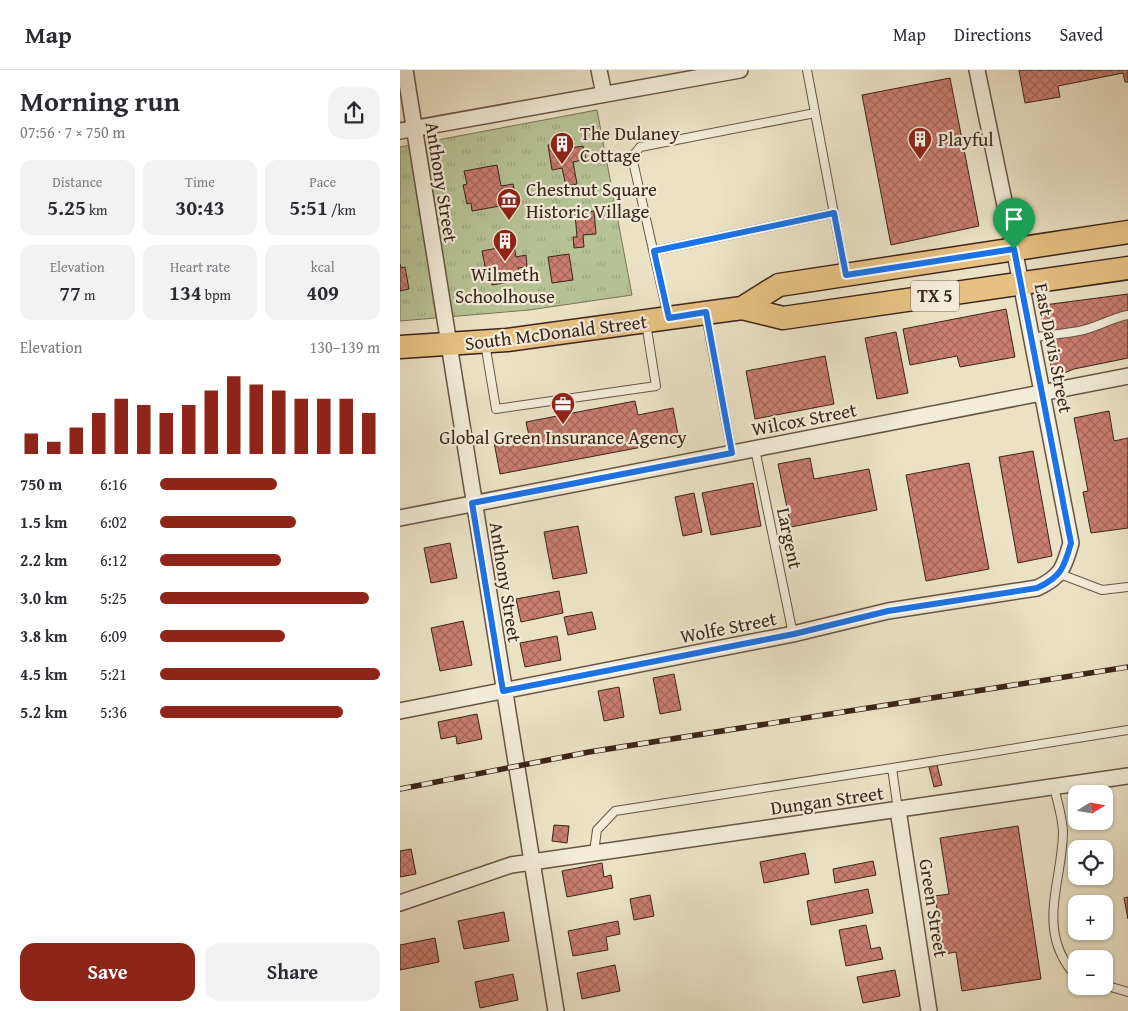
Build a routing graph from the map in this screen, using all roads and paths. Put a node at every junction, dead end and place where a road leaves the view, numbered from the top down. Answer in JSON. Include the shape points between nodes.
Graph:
{"nodes":[{"id":1,"x":405,"y":70,"type":"edge"},
{"id":2,"x":599,"y":70,"type":"edge"},
{"id":3,"x":740,"y":70,"type":"edge"},
{"id":4,"x":807,"y":70,"type":"edge"},
{"id":5,"x":977,"y":70,"type":"edge"},
{"id":6,"x":604,"y":94,"type":"junction"},
{"id":7,"x":815,"y":113,"type":"junction"},
{"id":8,"x":407,"y":130,"type":"edge"},
{"id":9,"x":834,"y":213,"type":"junction"},
{"id":10,"x":1128,"y":232,"type":"edge"},
{"id":11,"x":1014,"y":249,"type":"junction"},
{"id":12,"x":654,"y":251,"type":"junction"},
{"id":13,"x":1128,"y":268,"type":"edge"},
{"id":14,"x":846,"y":275,"type":"junction"},
{"id":15,"x":1022,"y":283,"type":"junction"},
{"id":16,"x":742,"y":308,"type":"junction"},
{"id":17,"x":706,"y":312,"type":"junction"},
{"id":18,"x":1128,"y":315,"type":"edge"},
{"id":19,"x":669,"y":318,"type":"junction"},
{"id":20,"x":645,"y":321,"type":"junction"},
{"id":21,"x":1031,"y":338,"type":"junction"},
{"id":22,"x":485,"y":342,"type":"junction"},
{"id":23,"x":447,"y":344,"type":"junction"},
{"id":24,"x":400,"y":347,"type":"edge"},
{"id":25,"x":1128,"y":376,"type":"edge"},
{"id":26,"x":1041,"y":392,"type":"junction"},
{"id":27,"x":755,"y":449,"type":"junction"},
{"id":28,"x":732,"y":453,"type":"junction"},
{"id":29,"x":472,"y":503,"type":"junction"},
{"id":30,"x":400,"y":518,"type":"edge"},
{"id":31,"x":1060,"y":574,"type":"junction"},
{"id":32,"x":1128,"y":587,"type":"edge"},
{"id":33,"x":794,"y":634,"type":"junction"},
{"id":34,"x":503,"y":691,"type":"junction"},
{"id":35,"x":400,"y":712,"type":"edge"},
{"id":36,"x":1128,"y":730,"type":"edge"},
{"id":37,"x":892,"y":768,"type":"junction"},
{"id":38,"x":1128,"y":776,"type":"edge"},
{"id":39,"x":1054,"y":787,"type":"junction"},
{"id":40,"x":898,"y":810,"type":"junction"},
{"id":41,"x":594,"y":852,"type":"junction"},
{"id":42,"x":531,"y":862,"type":"junction"},
{"id":43,"x":400,"y":903,"type":"edge"},
{"id":44,"x":1068,"y":967,"type":"edge"},
{"id":45,"x":1113,"y":988,"type":"edge"},
{"id":46,"x":1128,"y":992,"type":"edge"},
{"id":47,"x":556,"y":1011,"type":"edge"},
{"id":48,"x":929,"y":1011,"type":"edge"}],
"edges":[{"from":1,"to":8,"type":"street","name":"Anthony Street"},
{"from":2,"to":6,"type":"street"},
{"from":3,"to":6,"type":"street"},
{"from":4,"to":7,"type":"lane"},
{"from":5,"to":11,"type":"street","name":"East Davis Street"},
{"from":6,"to":8,"type":"street"},
{"from":7,"to":9,"type":"lane"},
{"from":7,"to":12,"type":"lane","via":[[640,147],[632,157]]},
{"from":8,"to":23,"type":"street","name":"Anthony Street"},
{"from":9,"to":12,"type":"lane"},
{"from":9,"to":14,"type":"lane"},
{"from":10,"to":11,"type":"main road","name":"South McDonald Street","number":"TX 5"},
{"from":11,"to":14,"type":"main road","name":"South McDonald Street","number":"TX 5"},
{"from":11,"to":15,"type":"street","name":"East Davis Street"},
{"from":12,"to":19,"type":"lane"},
{"from":13,"to":15,"type":"main road","name":"South McDonald Street","number":"TX 5"},
{"from":14,"to":16,"type":"main road","name":"South McDonald Street","number":"TX 5","via":[[779,285]]},
{"from":15,"to":16,"type":"main road","name":"South McDonald Street","number":"TX 5","via":[[783,318]]},
{"from":15,"to":21,"type":"street","name":"East Davis Street"},
{"from":16,"to":17,"type":"main road","name":"South McDonald Street","number":"TX 5"},
{"from":17,"to":19,"type":"main road","name":"South McDonald Street","number":"TX 5"},
{"from":17,"to":28,"type":"lane"},
{"from":18,"to":21,"type":"lane","via":[[1079,332]]},
{"from":19,"to":20,"type":"main road","name":"South McDonald Street","number":"TX 5"},
{"from":20,"to":22,"type":"main road","name":"South McDonald Street","number":"TX 5"},
{"from":20,"to":22,"type":"lane","via":[[656,386],[506,408],[496,409]]},
{"from":21,"to":26,"type":"street","name":"East Davis Street"},
{"from":22,"to":23,"type":"main road","name":"South McDonald Street","number":"TX 5"},
{"from":23,"to":24,"type":"main road","name":"South McDonald Street","number":"TX 5"},
{"from":23,"to":29,"type":"street","name":"Anthony Street"},
{"from":25,"to":26,"type":"street","name":"Wilcox Street"},
{"from":26,"to":27,"type":"street","name":"Wilcox Street"},
{"from":26,"to":31,"type":"street","name":"East Davis Street","via":[[1071,543]]},
{"from":27,"to":28,"type":"street","name":"Wilcox Street"},
{"from":27,"to":33,"type":"lane","name":"Largent"},
{"from":28,"to":29,"type":"street","name":"Wilcox Street"},
{"from":29,"to":30,"type":"street","name":"Wilcox Street"},
{"from":29,"to":34,"type":"street","name":"Anthony Street"},
{"from":31,"to":32,"type":"lane","via":[[1102,590]]},
{"from":31,"to":33,"type":"street","name":"Wolfe Street","via":[[1037,588],[888,611]]},
{"from":33,"to":34,"type":"street","name":"Wolfe Street"},
{"from":34,"to":35,"type":"street","name":"Wolfe Street"},
{"from":34,"to":42,"type":"street","name":"Anthony Street"},
{"from":36,"to":37,"type":"lane"},
{"from":37,"to":40,"type":"lane"},
{"from":37,"to":41,"type":"lane","via":[[615,810],[597,830]]},
{"from":38,"to":39,"type":"street","name":"Dungan Street"},
{"from":39,"to":40,"type":"street","name":"Dungan Street"},
{"from":39,"to":44,"type":"lane","via":[[1063,832],[1052,904],[1057,943]]},
{"from":40,"to":41,"type":"street","name":"Dungan Street"},
{"from":40,"to":48,"type":"street","name":"Green Street"},
{"from":41,"to":42,"type":"street","name":"Dungan Street"},
{"from":42,"to":43,"type":"street","name":"Dungan Street","via":[[503,868]]},
{"from":42,"to":47,"type":"street","name":"Anthony Street"},
{"from":45,"to":46,"type":"lane"}]}
